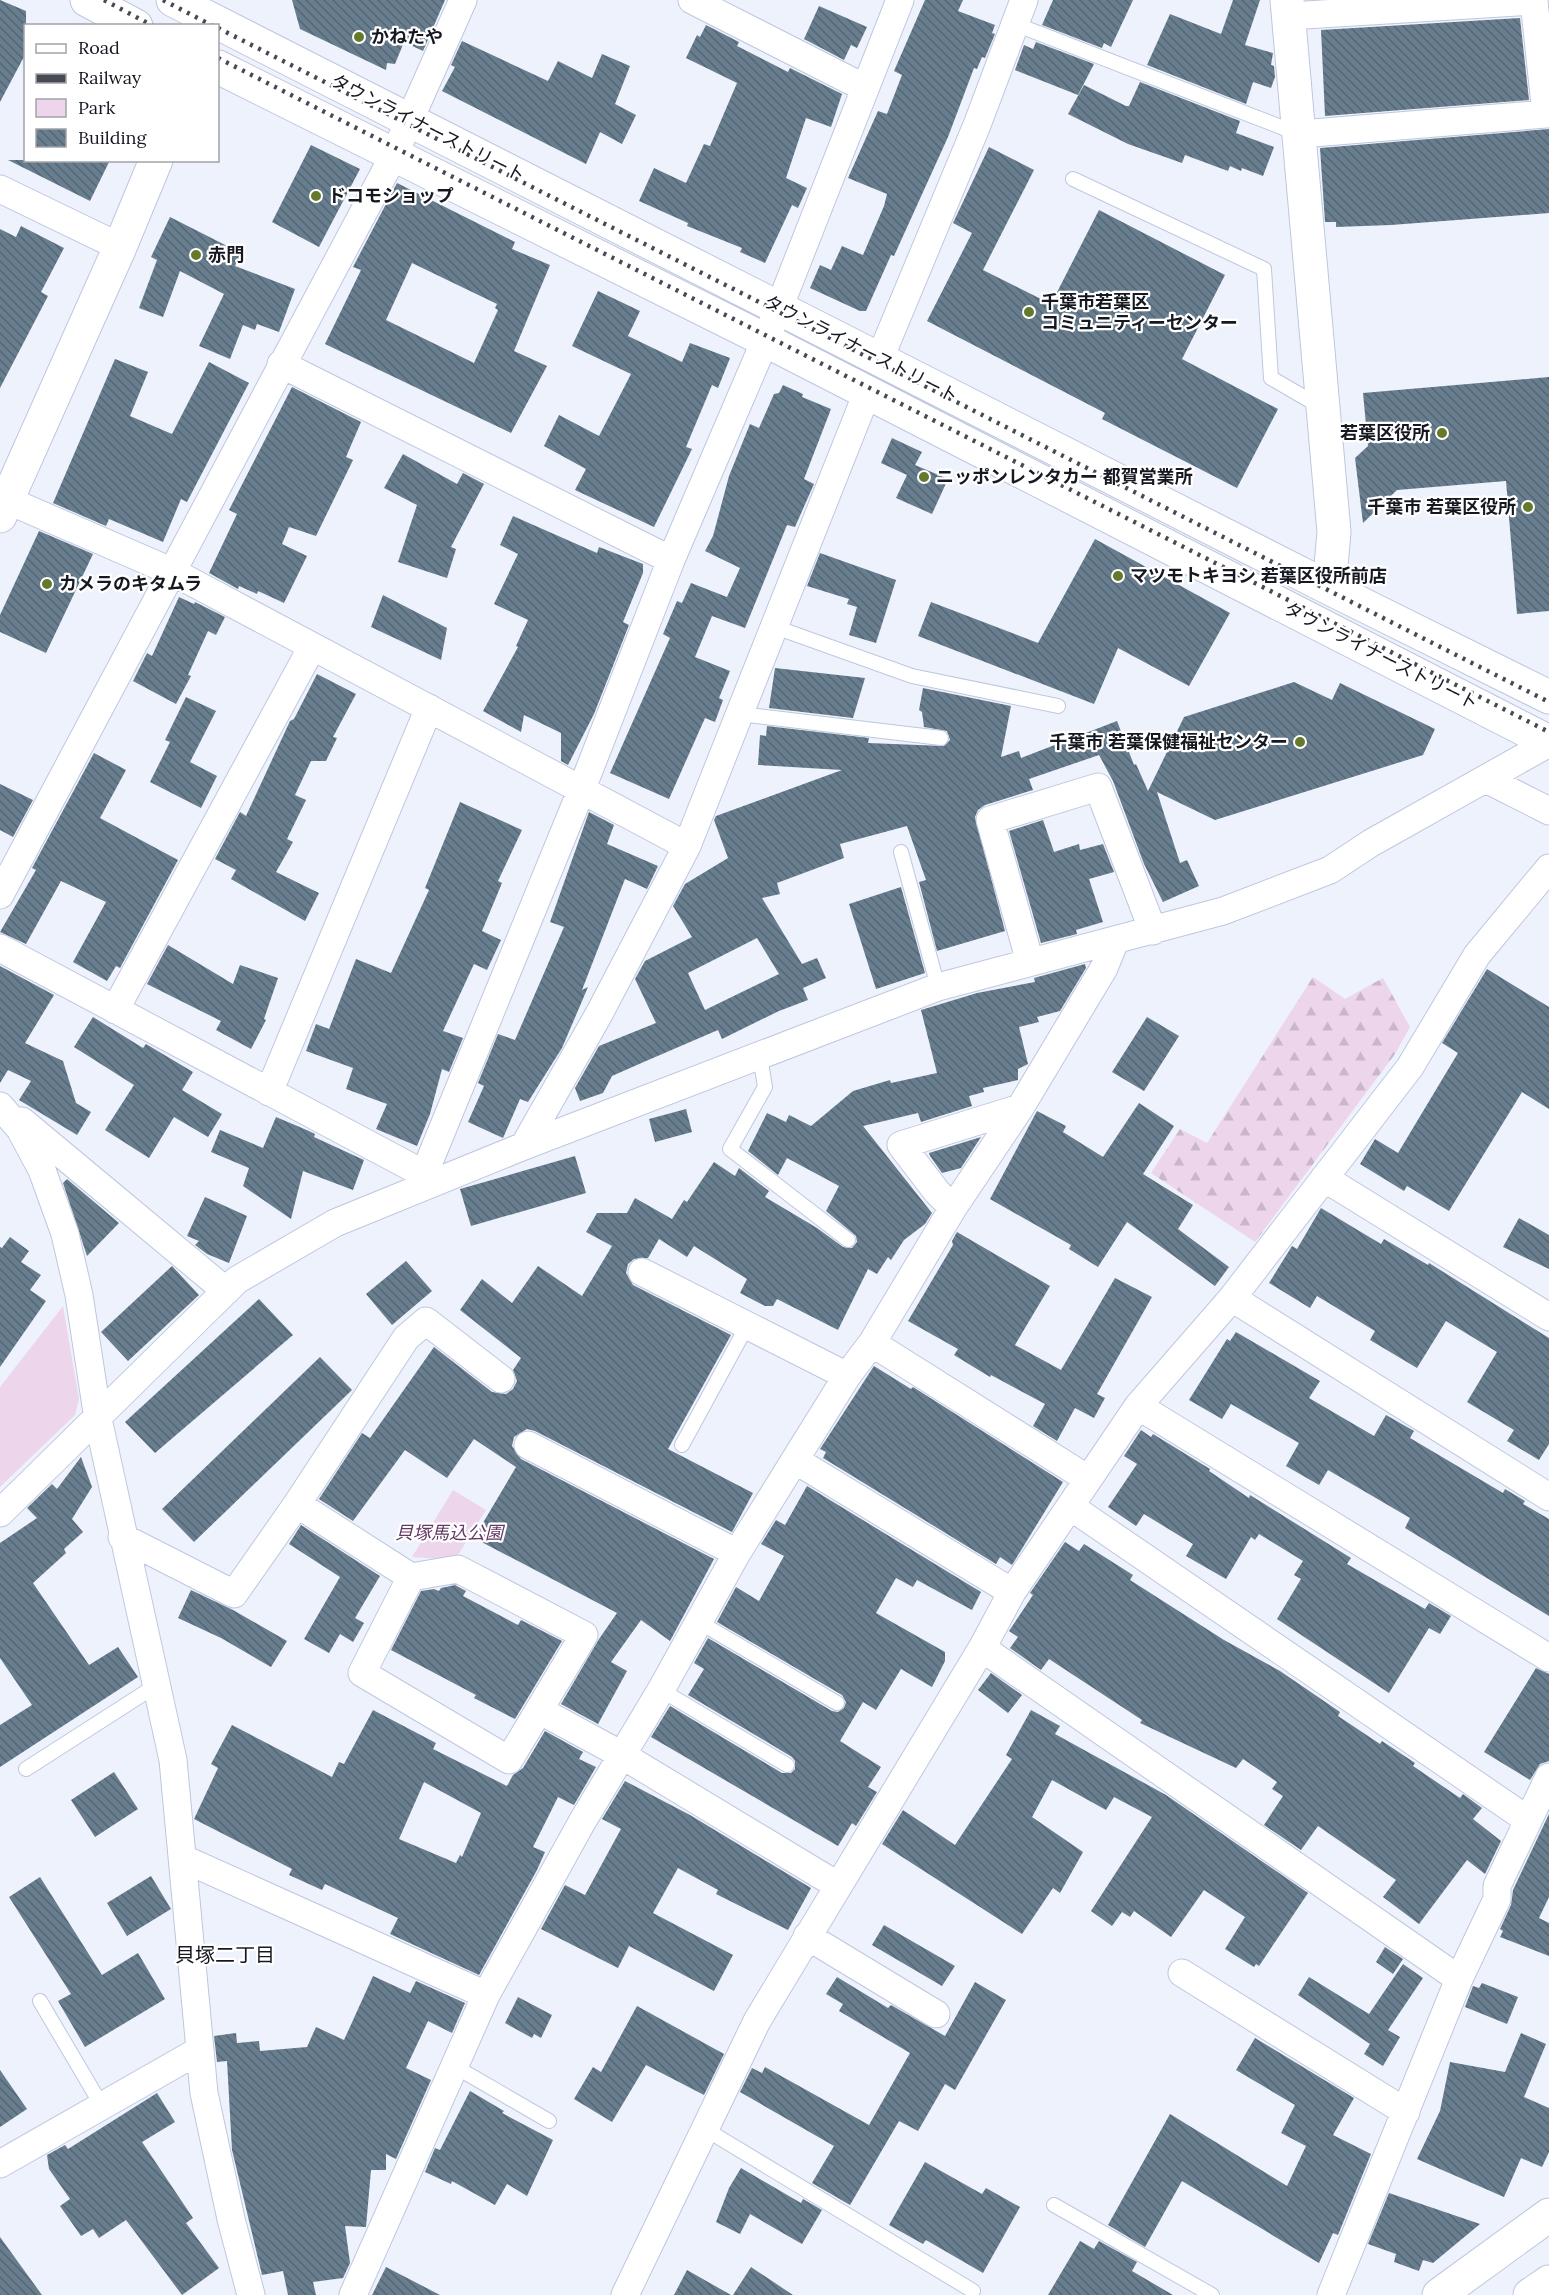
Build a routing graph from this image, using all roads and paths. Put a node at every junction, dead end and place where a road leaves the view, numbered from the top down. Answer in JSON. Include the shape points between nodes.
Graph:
{"nodes":[{"id":1,"x":87,"y":0,"type":"edge"},
{"id":2,"x":173,"y":0,"type":"edge"},
{"id":3,"x":463,"y":0,"type":"edge"},
{"id":4,"x":692,"y":0,"type":"edge"},
{"id":5,"x":900,"y":0,"type":"edge"},
{"id":6,"x":1288,"y":8,"type":"edge"},
{"id":7,"x":1020,"y":12,"type":"edge"},
{"id":8,"x":216,"y":16,"type":"edge"},
{"id":9,"x":132,"y":24,"type":"edge"},
{"id":10,"x":219,"y":68,"type":"edge"},
{"id":11,"x":865,"y":88,"type":"junction"},
{"id":12,"x":411,"y":119,"type":"junction"},
{"id":13,"x":1300,"y":134,"type":"junction"},
{"id":14,"x":394,"y":156,"type":"junction"},
{"id":15,"x":155,"y":162,"type":"edge"},
{"id":16,"x":1073,"y":179,"type":"dead end"},
{"id":17,"x":0,"y":189,"type":"edge"},
{"id":18,"x":120,"y":248,"type":"junction"},
{"id":19,"x":779,"y":308,"type":"junction"},
{"id":20,"x":765,"y":340,"type":"junction"},
{"id":21,"x":880,"y":358,"type":"junction"},
{"id":22,"x":281,"y":364,"type":"junction"},
{"id":23,"x":867,"y":393,"type":"junction"},
{"id":24,"x":1323,"y":408,"type":"junction"},
{"id":25,"x":2,"y":504,"type":"edge"},
{"id":26,"x":671,"y":560,"type":"junction"},
{"id":27,"x":173,"y":572,"type":"junction"},
{"id":28,"x":1329,"y":588,"type":"junction"},
{"id":29,"x":775,"y":627,"type":"junction"},
{"id":30,"x":312,"y":647,"type":"junction"},
{"id":31,"x":1549,"y":696,"type":"edge"},
{"id":32,"x":1058,"y":706,"type":"dead end"},
{"id":33,"x":429,"y":708,"type":"junction"},
{"id":34,"x":741,"y":714,"type":"junction"},
{"id":35,"x":941,"y":738,"type":"dead end"},
{"id":36,"x":1549,"y":742,"type":"edge"},
{"id":37,"x":1486,"y":779,"type":"junction"},
{"id":38,"x":581,"y":791,"type":"junction"},
{"id":39,"x":1549,"y":812,"type":"edge"},
{"id":40,"x":687,"y":846,"type":"junction"},
{"id":41,"x":902,"y":852,"type":"dead end"},
{"id":42,"x":1549,"y":868,"type":"edge"},
{"id":43,"x":0,"y":896,"type":"edge"},
{"id":44,"x":1153,"y":931,"type":"junction"},
{"id":45,"x":1115,"y":941,"type":"junction"},
{"id":46,"x":0,"y":948,"type":"edge"},
{"id":47,"x":1030,"y":962,"type":"junction"},
{"id":48,"x":938,"y":987,"type":"junction"},
{"id":49,"x":115,"y":1010,"type":"junction"},
{"id":50,"x":760,"y":1056,"type":"junction"},
{"id":51,"x":269,"y":1092,"type":"junction"},
{"id":52,"x":0,"y":1104,"type":"edge"},
{"id":53,"x":1020,"y":1108,"type":"junction"},
{"id":54,"x":524,"y":1146,"type":"junction"},
{"id":55,"x":1324,"y":1178,"type":"junction"},
{"id":56,"x":421,"y":1182,"type":"junction"},
{"id":57,"x":953,"y":1208,"type":"junction"},
{"id":58,"x":848,"y":1240,"type":"dead end"},
{"id":59,"x":642,"y":1272,"type":"dead end"},
{"id":60,"x":226,"y":1291,"type":"junction"},
{"id":61,"x":1233,"y":1298,"type":"junction"},
{"id":62,"x":1549,"y":1317,"type":"edge"},
{"id":63,"x":747,"y":1326,"type":"junction"},
{"id":64,"x":872,"y":1343,"type":"junction"},
{"id":65,"x":847,"y":1376,"type":"junction"},
{"id":66,"x":501,"y":1379,"type":"dead end"},
{"id":67,"x":1138,"y":1406,"type":"junction"},
{"id":68,"x":98,"y":1419,"type":"junction"},
{"id":69,"x":528,"y":1444,"type":"dead end"},
{"id":70,"x":682,"y":1444,"type":"dead end"},
{"id":71,"x":795,"y":1460,"type":"junction"},
{"id":72,"x":1088,"y":1479,"type":"junction"},
{"id":73,"x":1549,"y":1497,"type":"edge"},
{"id":74,"x":297,"y":1504,"type":"junction"},
{"id":75,"x":1071,"y":1507,"type":"junction"},
{"id":76,"x":0,"y":1513,"type":"edge"},
{"id":77,"x":122,"y":1538,"type":"junction"},
{"id":78,"x":737,"y":1553,"type":"junction"},
{"id":79,"x":411,"y":1577,"type":"junction"},
{"id":80,"x":1012,"y":1592,"type":"junction"},
{"id":81,"x":699,"y":1622,"type":"junction"},
{"id":82,"x":982,"y":1648,"type":"junction"},
{"id":83,"x":1549,"y":1658,"type":"edge"},
{"id":84,"x":157,"y":1685,"type":"junction"},
{"id":85,"x":661,"y":1690,"type":"junction"},
{"id":86,"x":837,"y":1703,"type":"dead end"},
{"id":87,"x":539,"y":1710,"type":"junction"},
{"id":88,"x":620,"y":1754,"type":"junction"},
{"id":89,"x":787,"y":1765,"type":"dead end"},
{"id":90,"x":26,"y":1768,"type":"dead end"},
{"id":91,"x":1549,"y":1777,"type":"edge"},
{"id":92,"x":1528,"y":1820,"type":"junction"},
{"id":93,"x":184,"y":1859,"type":"junction"},
{"id":94,"x":837,"y":1885,"type":"junction"},
{"id":95,"x":807,"y":1936,"type":"junction"},
{"id":96,"x":1182,"y":1973,"type":"dead end"},
{"id":97,"x":1459,"y":1978,"type":"junction"},
{"id":98,"x":486,"y":1995,"type":"junction"},
{"id":99,"x":40,"y":2001,"type":"dead end"},
{"id":100,"x":936,"y":2014,"type":"dead end"},
{"id":101,"x":200,"y":2050,"type":"junction"},
{"id":102,"x":454,"y":2066,"type":"junction"},
{"id":103,"x":102,"y":2106,"type":"junction"},
{"id":104,"x":1406,"y":2112,"type":"junction"},
{"id":105,"x":549,"y":2121,"type":"dead end"},
{"id":106,"x":705,"y":2129,"type":"junction"},
{"id":107,"x":0,"y":2164,"type":"edge"},
{"id":108,"x":1054,"y":2205,"type":"dead end"},
{"id":109,"x":1549,"y":2215,"type":"edge"},
{"id":110,"x":1549,"y":2282,"type":"edge"},
{"id":111,"x":973,"y":2291,"type":"dead end"},
{"id":112,"x":251,"y":2295,"type":"edge"},
{"id":113,"x":353,"y":2295,"type":"edge"},
{"id":114,"x":625,"y":2295,"type":"edge"},
{"id":115,"x":1212,"y":2295,"type":"edge"},
{"id":116,"x":1331,"y":2295,"type":"edge"},
{"id":117,"x":1439,"y":2295,"type":"edge"},
{"id":118,"x":1530,"y":2295,"type":"edge"}],
"edges":[{"from":1,"to":9,"type":"main road"},
{"from":2,"to":8,"type":"main road","name":"タウンライナーストリート"},
{"from":3,"to":12,"type":"street"},
{"from":4,"to":11,"type":"street"},
{"from":5,"to":11,"type":"street"},
{"from":6,"to":13,"type":"main road"},
{"from":6,"to":13,"type":"street","via":[[1534,1],[1546,114]]},
{"from":7,"to":13,"type":"lane"},
{"from":7,"to":21,"type":"street"},
{"from":8,"to":12,"type":"main road","name":"タウンライナーストリート"},
{"from":10,"to":14,"type":"main road","name":"タウンライナーストリート"},
{"from":11,"to":19,"type":"street"},
{"from":12,"to":14,"type":"street"},
{"from":12,"to":19,"type":"main road","name":"タウンライナーストリート"},
{"from":13,"to":24,"type":"main road"},
{"from":14,"to":20,"type":"main road","name":"タウンライナーストリート"},
{"from":14,"to":22,"type":"street"},
{"from":15,"to":18,"type":"main road"},
{"from":16,"to":24,"type":"lane","via":[[1264,269],[1271,378]]},
{"from":17,"to":18,"type":"street"},
{"from":18,"to":25,"type":"main road"},
{"from":19,"to":20,"type":"street"},
{"from":19,"to":21,"type":"main road","name":"タウンライナーストリート"},
{"from":20,"to":23,"type":"main road","name":"タウンライナーストリート"},
{"from":20,"to":26,"type":"street"},
{"from":21,"to":28,"type":"main road","name":"タウンライナーストリート"},
{"from":22,"to":26,"type":"street"},
{"from":22,"to":27,"type":"street"},
{"from":23,"to":29,"type":"street"},
{"from":23,"to":36,"type":"main road","name":"タウンライナーストリート"},
{"from":24,"to":28,"type":"main road","via":[[1334,532]]},
{"from":25,"to":27,"type":"street"},
{"from":26,"to":38,"type":"street"},
{"from":27,"to":30,"type":"street"},
{"from":27,"to":43,"type":"street"},
{"from":28,"to":31,"type":"main road","name":"タウンライナーストリート"},
{"from":29,"to":32,"type":"lane","via":[[912,676]]},
{"from":29,"to":34,"type":"street"},
{"from":30,"to":33,"type":"street"},
{"from":30,"to":49,"type":"street"},
{"from":33,"to":38,"type":"street"},
{"from":33,"to":51,"type":"street"},
{"from":34,"to":35,"type":"lane"},
{"from":34,"to":40,"type":"street"},
{"from":36,"to":37,"type":"street"},
{"from":37,"to":39,"type":"street"},
{"from":37,"to":44,"type":"street","via":[[1330,870]]},
{"from":38,"to":40,"type":"street"},
{"from":38,"to":56,"type":"street"},
{"from":40,"to":54,"type":"street"},
{"from":41,"to":48,"type":"lane"},
{"from":42,"to":55,"type":"street","via":[[1477,955],[1410,1067]]},
{"from":44,"to":45,"type":"street"},
{"from":44,"to":47,"type":"street","via":[[1098,786],[990,820]]},
{"from":45,"to":47,"type":"street"},
{"from":45,"to":53,"type":"street","via":[[1104,968]]},
{"from":46,"to":49,"type":"street"},
{"from":47,"to":48,"type":"street"},
{"from":48,"to":50,"type":"street"},
{"from":49,"to":51,"type":"street"},
{"from":50,"to":54,"type":"street"},
{"from":50,"to":58,"type":"lane","via":[[765,1087],[730,1149]]},
{"from":51,"to":56,"type":"street"},
{"from":52,"to":60,"type":"street"},
{"from":52,"to":68,"type":"street","via":[[20,1129],[42,1170],[65,1234],[79,1295]]},
{"from":53,"to":57,"type":"street"},
{"from":53,"to":57,"type":"street","via":[[901,1145]]},
{"from":54,"to":56,"type":"street"},
{"from":55,"to":61,"type":"street"},
{"from":55,"to":62,"type":"street"},
{"from":56,"to":60,"type":"street","via":[[335,1223],[237,1280]]},
{"from":57,"to":64,"type":"street"},
{"from":59,"to":63,"type":"street"},
{"from":60,"to":68,"type":"street"},
{"from":61,"to":67,"type":"street"},
{"from":61,"to":73,"type":"street"},
{"from":63,"to":65,"type":"street"},
{"from":63,"to":70,"type":"lane"},
{"from":64,"to":65,"type":"street"},
{"from":64,"to":72,"type":"street"},
{"from":65,"to":71,"type":"street"},
{"from":66,"to":74,"type":"street","via":[[426,1321],[406,1338]]},
{"from":67,"to":72,"type":"street"},
{"from":67,"to":83,"type":"street"},
{"from":68,"to":76,"type":"street"},
{"from":68,"to":77,"type":"street"},
{"from":69,"to":78,"type":"street"},
{"from":71,"to":78,"type":"street"},
{"from":71,"to":80,"type":"street"},
{"from":72,"to":75,"type":"street"},
{"from":74,"to":77,"type":"street","via":[[234,1594]]},
{"from":74,"to":79,"type":"street"},
{"from":75,"to":80,"type":"street"},
{"from":75,"to":92,"type":"street"},
{"from":77,"to":84,"type":"street"},
{"from":78,"to":81,"type":"street"},
{"from":79,"to":87,"type":"street","via":[[458,1569],[584,1635]]},
{"from":79,"to":87,"type":"street","via":[[362,1673],[509,1760]]},
{"from":80,"to":82,"type":"street"},
{"from":81,"to":85,"type":"street"},
{"from":81,"to":86,"type":"lane"},
{"from":82,"to":94,"type":"street"},
{"from":82,"to":97,"type":"street"},
{"from":84,"to":90,"type":"lane"},
{"from":84,"to":93,"type":"street","via":[[173,1760]]},
{"from":85,"to":88,"type":"street"},
{"from":85,"to":89,"type":"lane"},
{"from":87,"to":88,"type":"street"},
{"from":88,"to":94,"type":"street"},
{"from":88,"to":98,"type":"street"},
{"from":91,"to":92,"type":"street"},
{"from":92,"to":97,"type":"street","via":[[1497,1886],[1497,1899]]},
{"from":93,"to":98,"type":"street"},
{"from":93,"to":101,"type":"street"},
{"from":94,"to":95,"type":"street"},
{"from":95,"to":100,"type":"street"},
{"from":95,"to":106,"type":"street","via":[[757,2021]]},
{"from":96,"to":104,"type":"street"},
{"from":97,"to":104,"type":"street"},
{"from":98,"to":102,"type":"street"},
{"from":99,"to":103,"type":"lane"},
{"from":101,"to":103,"type":"street"},
{"from":101,"to":112,"type":"street","via":[[204,2093]]},
{"from":102,"to":105,"type":"lane"},
{"from":102,"to":113,"type":"street"},
{"from":103,"to":107,"type":"street"},
{"from":104,"to":116,"type":"street"},
{"from":106,"to":111,"type":"lane"},
{"from":106,"to":114,"type":"street"},
{"from":108,"to":115,"type":"lane"},
{"from":109,"to":117,"type":"main road"},
{"from":110,"to":118,"type":"main road"}]}
